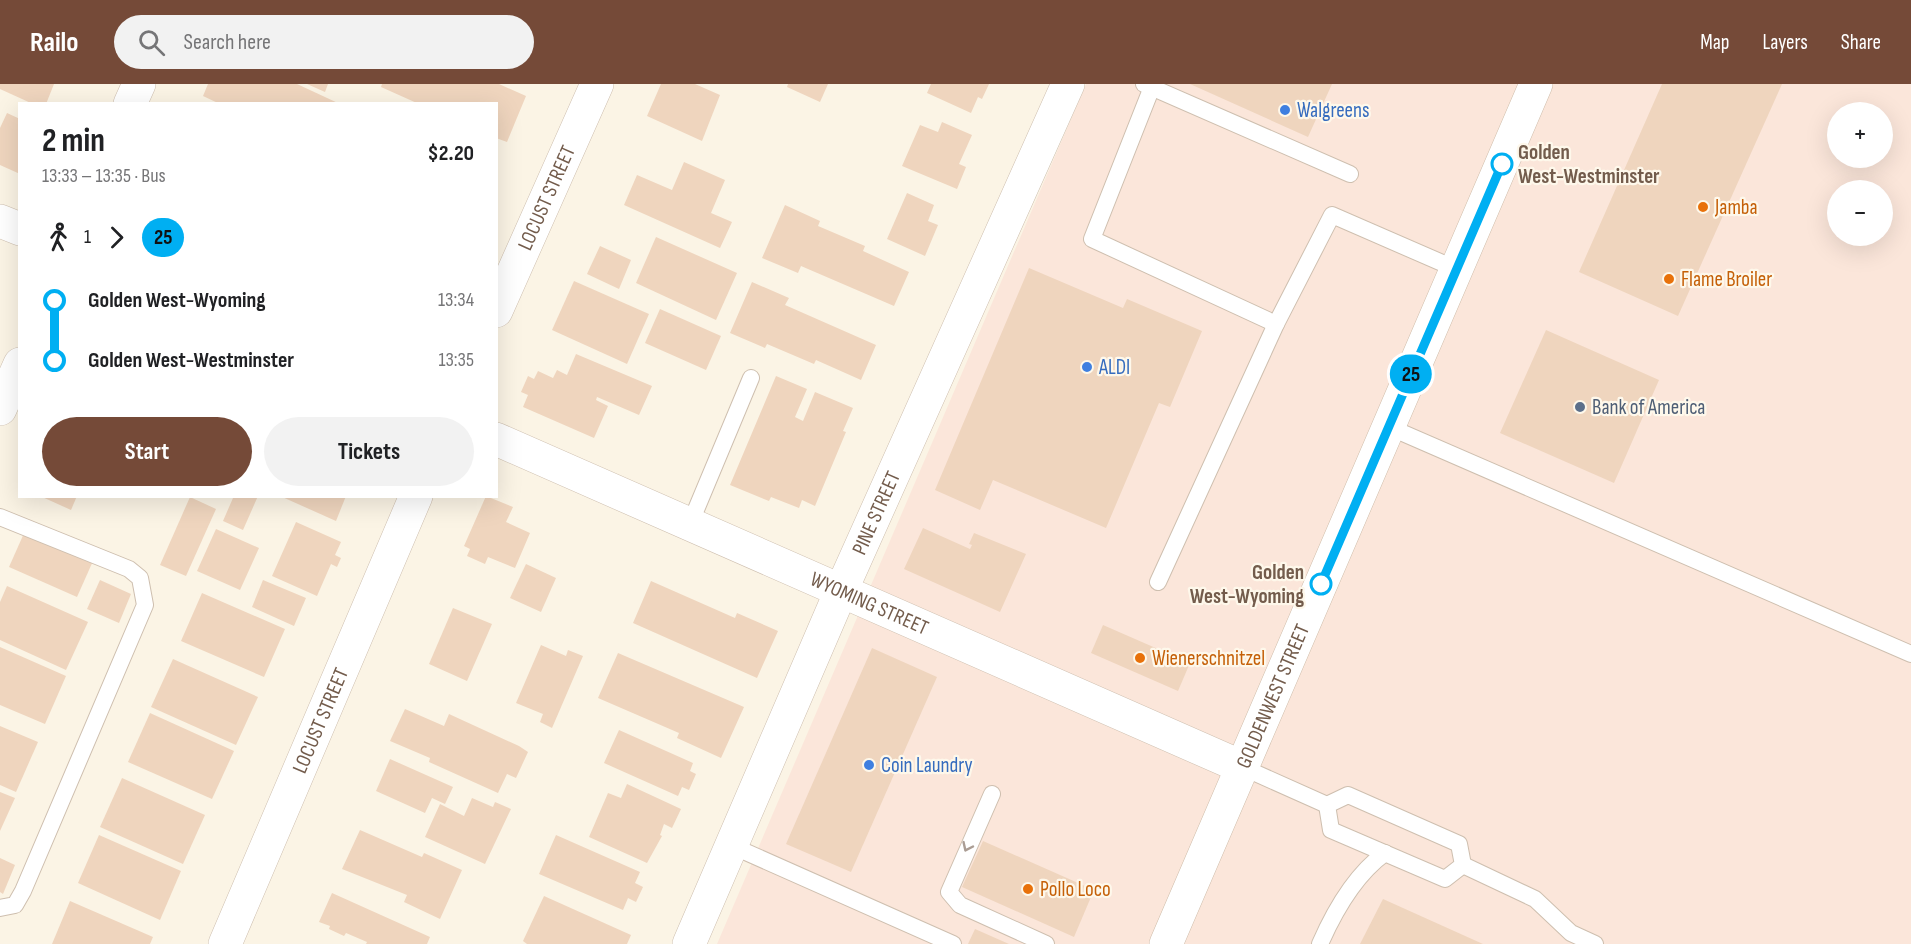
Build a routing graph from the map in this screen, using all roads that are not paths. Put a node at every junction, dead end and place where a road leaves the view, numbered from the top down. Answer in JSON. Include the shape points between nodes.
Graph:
{"nodes":[{"id":1,"x":139,"y":84,"type":"edge"},
{"id":2,"x":597,"y":84,"type":"edge"},
{"id":3,"x":1068,"y":84,"type":"edge"},
{"id":4,"x":1536,"y":84,"type":"edge"},
{"id":5,"x":1148,"y":86,"type":"edge"},
{"id":6,"x":131,"y":102,"type":"edge"},
{"id":7,"x":1350,"y":174,"type":"dead end"},
{"id":8,"x":0,"y":221,"type":"edge"},
{"id":9,"x":18,"y":228,"type":"edge"},
{"id":10,"x":1456,"y":268,"type":"junction"},
{"id":11,"x":498,"y":307,"type":"edge"},
{"id":12,"x":1276,"y":324,"type":"junction"},
{"id":13,"x":18,"y":369,"type":"edge"},
{"id":14,"x":751,"y":378,"type":"dead end"},
{"id":15,"x":0,"y":410,"type":"edge"},
{"id":16,"x":1389,"y":427,"type":"junction"},
{"id":17,"x":498,"y":440,"type":"edge"},
{"id":18,"x":415,"y":498,"type":"edge"},
{"id":19,"x":0,"y":517,"type":"edge"},
{"id":20,"x":690,"y":524,"type":"junction"},
{"id":21,"x":1158,"y":582,"type":"dead end"},
{"id":22,"x":841,"y":591,"type":"junction"},
{"id":23,"x":1911,"y":654,"type":"edge"},
{"id":24,"x":1242,"y":767,"type":"junction"},
{"id":25,"x":992,"y":794,"type":"dead end"},
{"id":26,"x":1327,"y":806,"type":"junction"},
{"id":27,"x":730,"y":845,"type":"junction"},
{"id":28,"x":1385,"y":853,"type":"junction"},
{"id":29,"x":1463,"y":865,"type":"junction"},
{"id":30,"x":0,"y":909,"type":"edge"},
{"id":31,"x":225,"y":944,"type":"edge"},
{"id":32,"x":689,"y":944,"type":"edge"},
{"id":33,"x":953,"y":944,"type":"edge"},
{"id":34,"x":1046,"y":944,"type":"edge"},
{"id":35,"x":1166,"y":944,"type":"edge"},
{"id":36,"x":1320,"y":944,"type":"edge"},
{"id":37,"x":1595,"y":944,"type":"edge"}],
"edges":[{"from":1,"to":6,"type":"street"},
{"from":2,"to":11,"type":"street","name":"LOCUST STREET"},
{"from":3,"to":22,"type":"street","name":"PINE STREET"},
{"from":4,"to":10,"type":"street","name":"GOLDENWEST STREET"},
{"from":5,"to":7,"type":"lane"},
{"from":5,"to":12,"type":"lane","via":[[1092,239]]},
{"from":8,"to":9,"type":"street"},
{"from":10,"to":12,"type":"lane","via":[[1332,215]]},
{"from":10,"to":16,"type":"street","name":"GOLDENWEST STREET"},
{"from":12,"to":21,"type":"lane"},
{"from":13,"to":15,"type":"street"},
{"from":14,"to":20,"type":"lane"},
{"from":16,"to":23,"type":"lane"},
{"from":16,"to":24,"type":"street","name":"GOLDENWEST STREET"},
{"from":17,"to":20,"type":"street","name":"WYOMING STREET"},
{"from":18,"to":31,"type":"street","name":"LOCUST STREET"},
{"from":19,"to":30,"type":"lane","via":[[129,569],[140,578],[145,605],[23,891],[15,905]]},
{"from":20,"to":22,"type":"street","name":"WYOMING STREET"},
{"from":22,"to":24,"type":"street","name":"WYOMING STREET"},
{"from":22,"to":27,"type":"street","name":"PINE STREET"},
{"from":24,"to":26,"type":"lane"},
{"from":24,"to":35,"type":"street","name":"GOLDENWEST STREET"},
{"from":25,"to":34,"type":"lane","one_way":true,"via":[[949,892],[960,905]]},
{"from":26,"to":28,"type":"lane","via":[[1331,830]]},
{"from":26,"to":29,"type":"lane","via":[[1348,795],[1460,844]]},
{"from":27,"to":32,"type":"street","name":"PINE STREET"},
{"from":27,"to":33,"type":"lane"},
{"from":28,"to":29,"type":"lane","via":[[1445,879]]},
{"from":28,"to":36,"type":"lane","via":[[1369,865],[1328,925]]},
{"from":29,"to":37,"type":"lane","via":[[1535,899],[1571,933]]}]}
